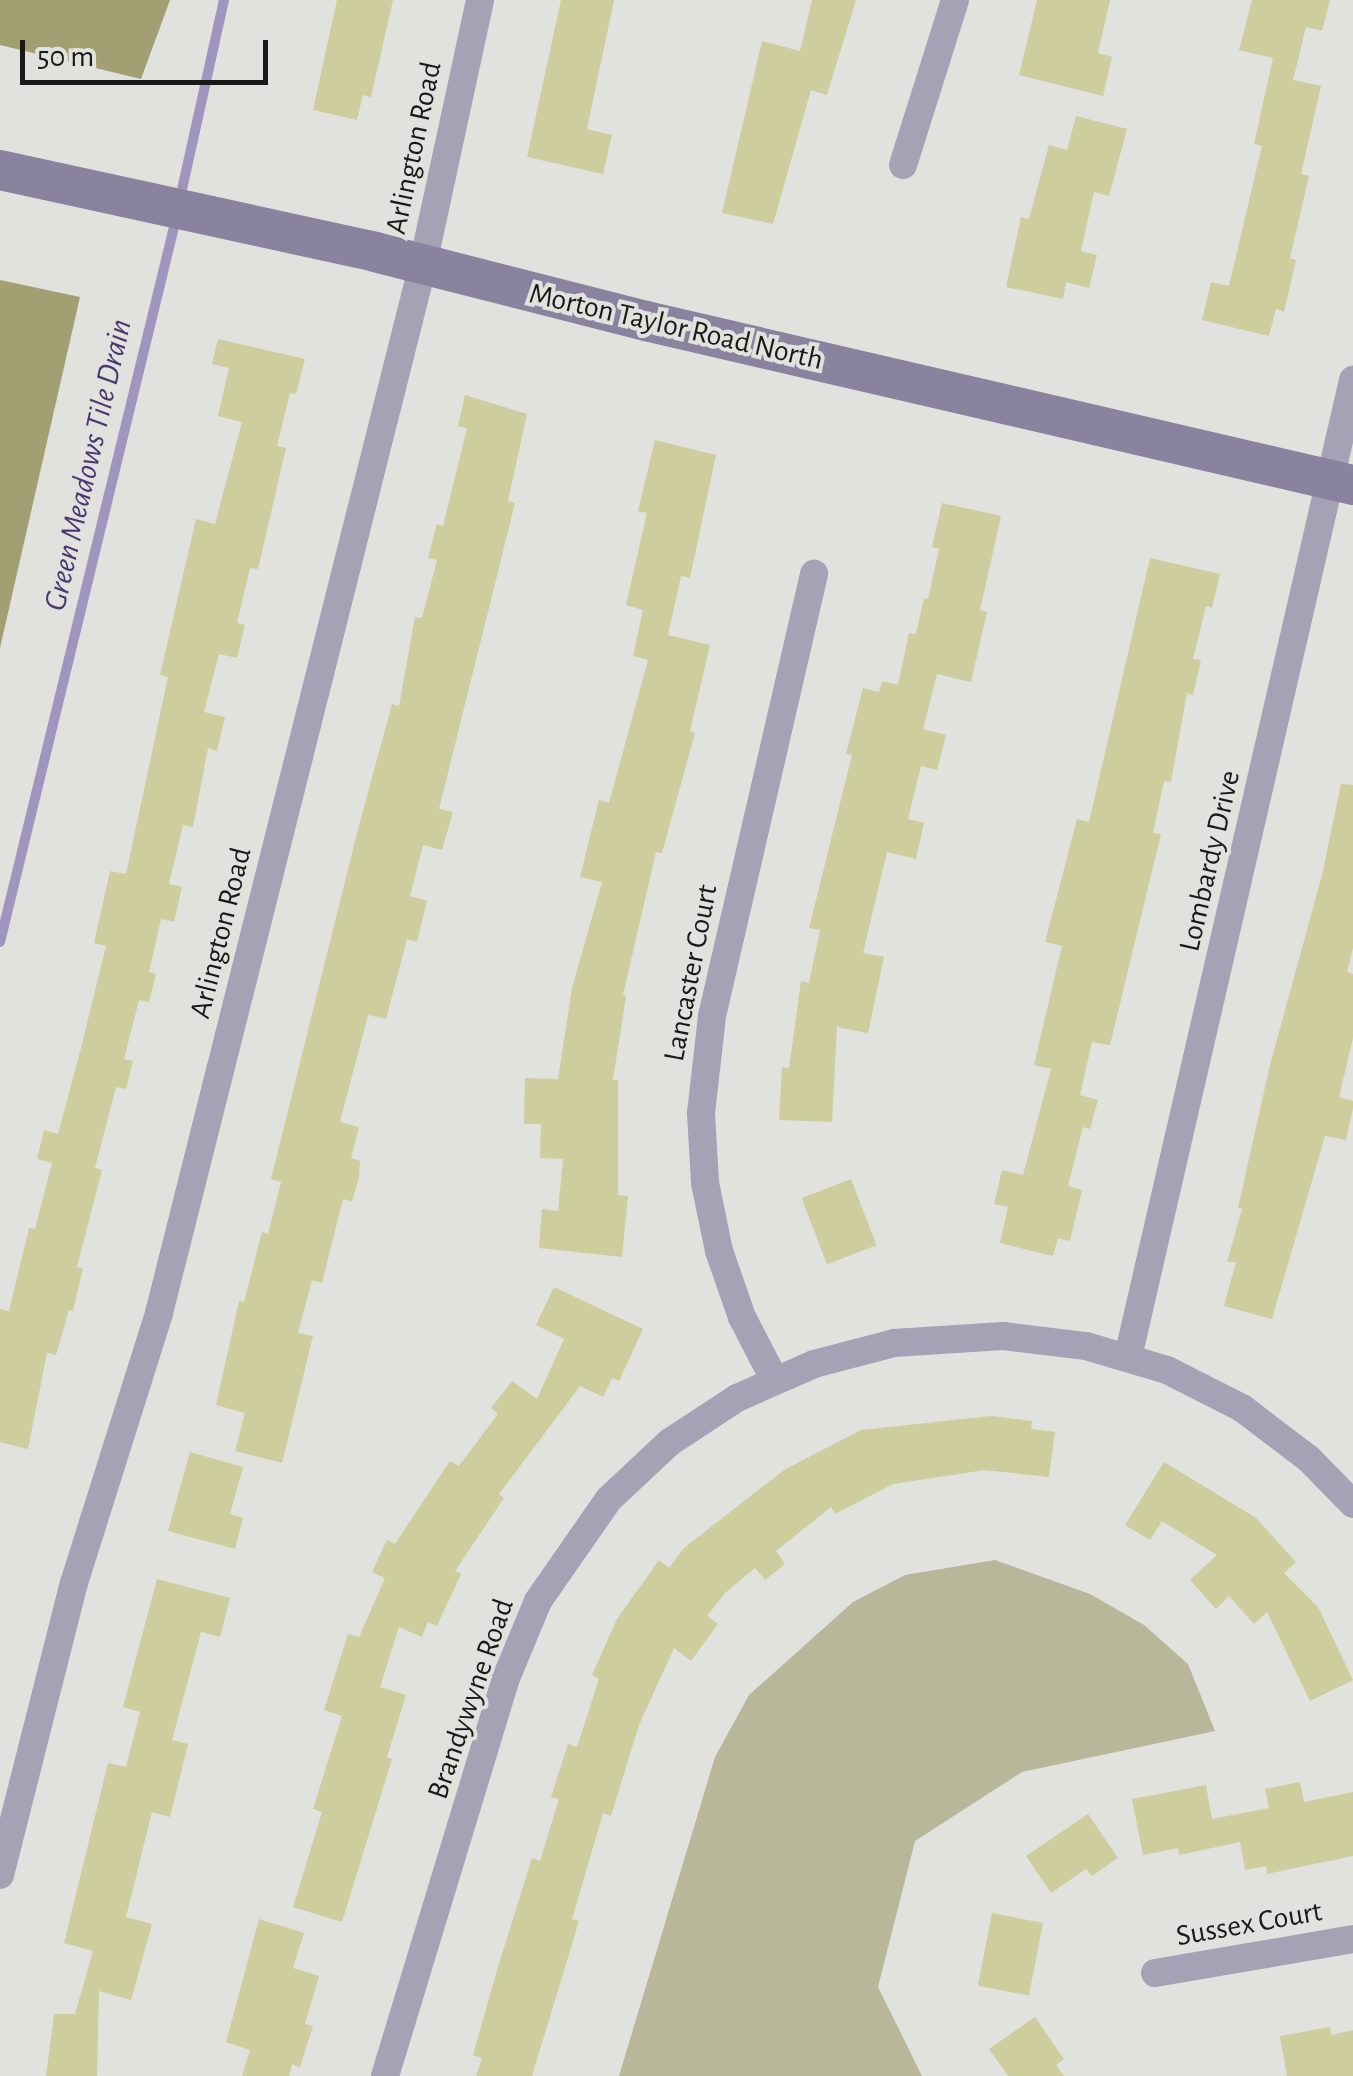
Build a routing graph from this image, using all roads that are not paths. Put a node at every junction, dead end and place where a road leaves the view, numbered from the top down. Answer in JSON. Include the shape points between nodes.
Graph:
{"nodes":[{"id":1,"x":480,"y":0,"type":"edge"},
{"id":2,"x":954,"y":0,"type":"edge"},
{"id":3,"x":903,"y":166,"type":"dead end"},
{"id":4,"x":0,"y":170,"type":"edge"},
{"id":5,"x":423,"y":264,"type":"junction"},
{"id":6,"x":1353,"y":380,"type":"edge"},
{"id":7,"x":1342,"y":482,"type":"edge"},
{"id":8,"x":814,"y":574,"type":"dead end"},
{"id":9,"x":1128,"y":1356,"type":"junction"},
{"id":10,"x":774,"y":1379,"type":"junction"},
{"id":11,"x":1353,"y":1504,"type":"edge"},
{"id":12,"x":0,"y":1875,"type":"edge"},
{"id":13,"x":1353,"y":1939,"type":"edge"},
{"id":14,"x":1155,"y":1973,"type":"dead end"},
{"id":15,"x":386,"y":2076,"type":"edge"}],
"edges":[{"from":1,"to":5,"type":"street","name":"Arlington Road"},
{"from":2,"to":3,"type":"street"},
{"from":4,"to":5,"type":"street","name":"Morton Taylor Road North"},
{"from":5,"to":7,"type":"street","name":"Morton Taylor Road North"},
{"from":5,"to":12,"type":"street","name":"Arlington Road","via":[[164,1294],[74,1582]]},
{"from":6,"to":7,"type":"street","name":"Lombardy Drive"},
{"from":7,"to":9,"type":"street","name":"Lombardy Drive"},
{"from":8,"to":10,"type":"street","name":"Lancaster Court","via":[[712,1016],[701,1113],[704,1183],[718,1252]]},
{"from":9,"to":10,"type":"street","name":"Brandywyne Road","via":[[1045,1339],[945,1337],[854,1352]]},
{"from":9,"to":11,"type":"street","name":"Brandywyne Road","via":[[1242,1408],[1309,1459]]},
{"from":10,"to":15,"type":"street","name":"Brandywyne Road","via":[[702,1420],[638,1470],[583,1531],[538,1602],[506,1678]]},
{"from":13,"to":14,"type":"street","name":"Sussex Court"}]}
